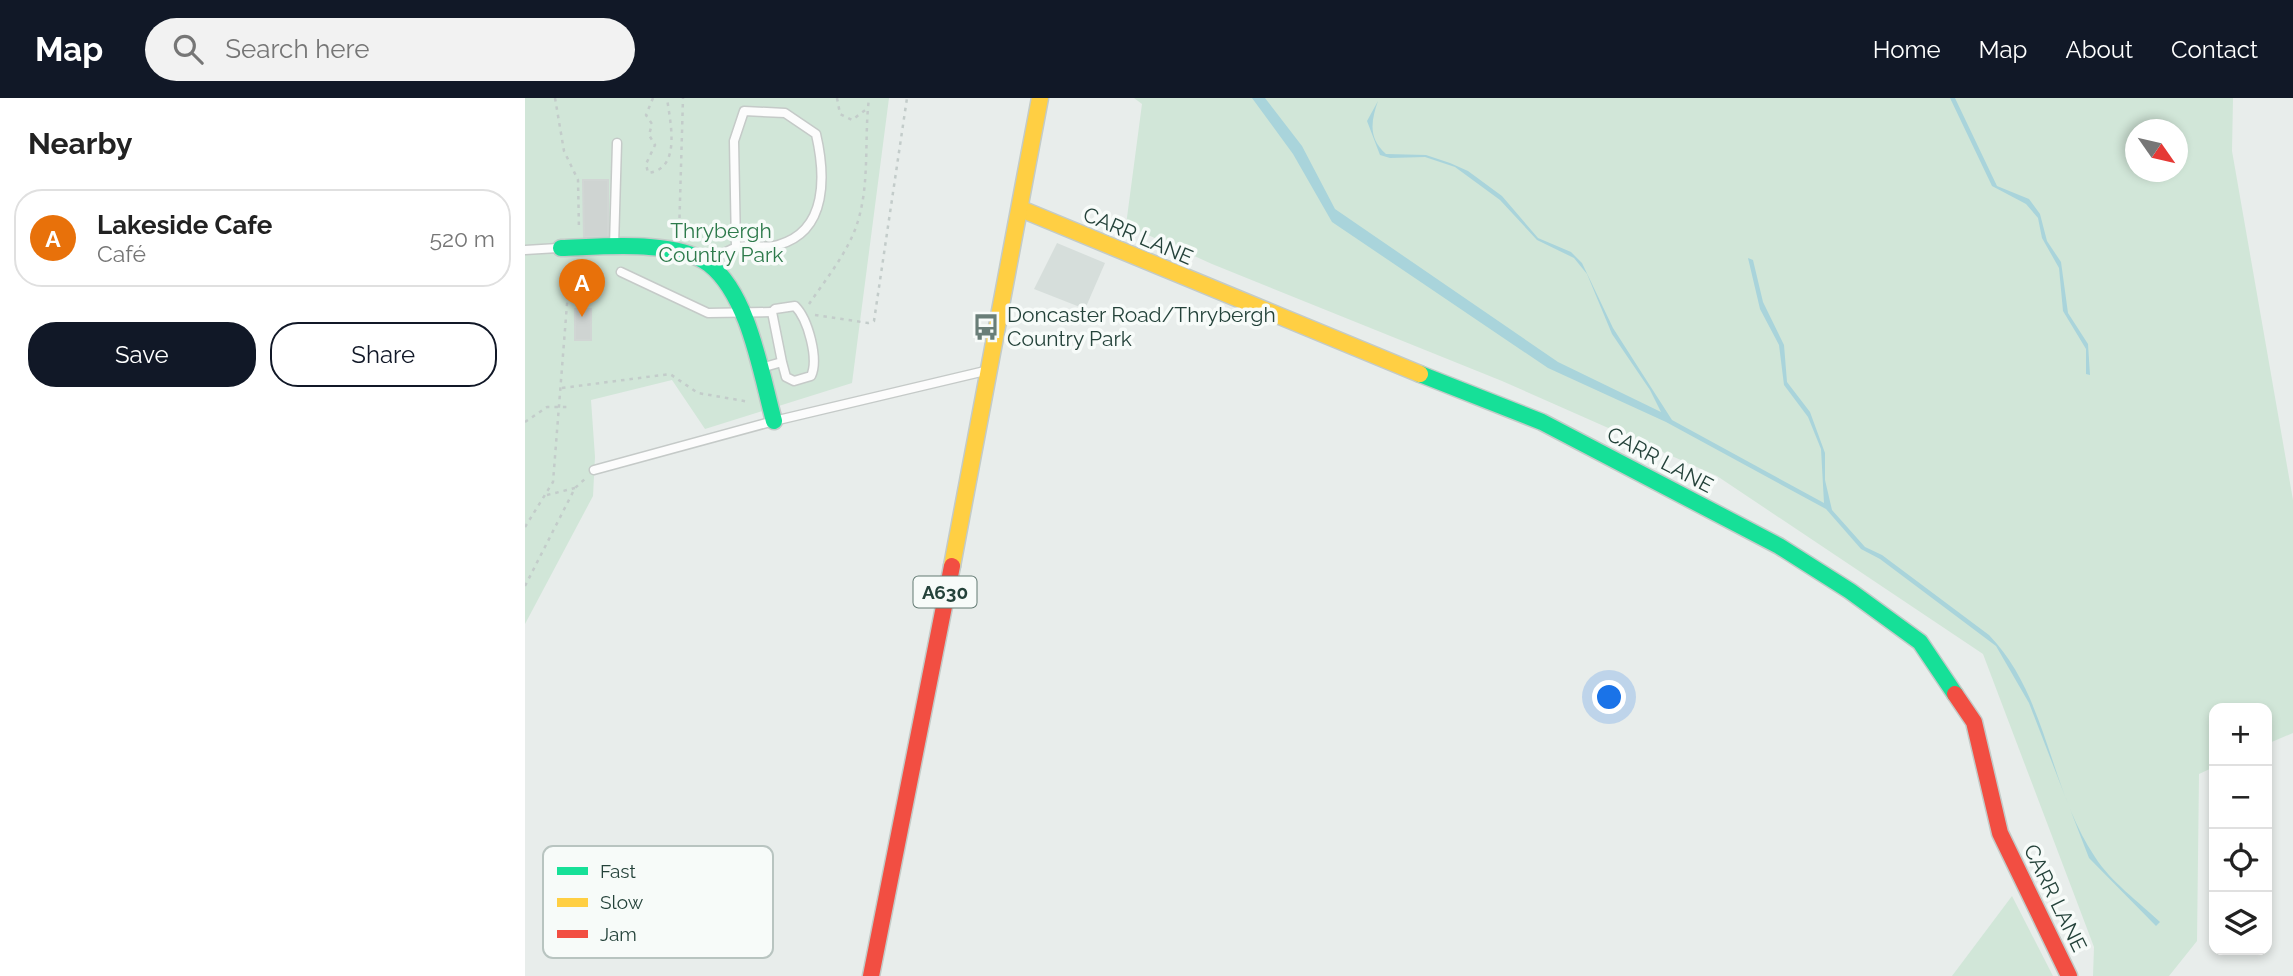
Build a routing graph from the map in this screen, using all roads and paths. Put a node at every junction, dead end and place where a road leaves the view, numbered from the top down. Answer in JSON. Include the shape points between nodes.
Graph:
{"nodes":[{"id":1,"x":555,"y":98,"type":"edge"},
{"id":2,"x":653,"y":98,"type":"edge"},
{"id":3,"x":667,"y":98,"type":"edge"},
{"id":4,"x":684,"y":98,"type":"edge"},
{"id":5,"x":837,"y":98,"type":"edge"},
{"id":6,"x":869,"y":98,"type":"edge"},
{"id":7,"x":907,"y":98,"type":"edge"},
{"id":8,"x":1040,"y":98,"type":"edge"},
{"id":9,"x":868,"y":108,"type":"junction"},
{"id":10,"x":617,"y":143,"type":"dead end"},
{"id":11,"x":1021,"y":209,"type":"junction"},
{"id":12,"x":736,"y":247,"type":"junction"},
{"id":13,"x":566,"y":248,"type":"junction"},
{"id":14,"x":614,"y":249,"type":"junction"},
{"id":15,"x":525,"y":250,"type":"edge"},
{"id":16,"x":678,"y":251,"type":"junction"},
{"id":17,"x":708,"y":262,"type":"junction"},
{"id":18,"x":621,"y":272,"type":"dead end"},
{"id":19,"x":772,"y":312,"type":"junction"},
{"id":20,"x":802,"y":313,"type":"junction"},
{"id":21,"x":741,"y":315,"type":"junction"},
{"id":22,"x":782,"y":362,"type":"junction"},
{"id":23,"x":758,"y":369,"type":"junction"},
{"id":24,"x":991,"y":370,"type":"junction"},
{"id":25,"x":562,"y":388,"type":"junction"},
{"id":26,"x":767,"y":397,"type":"junction"},
{"id":27,"x":560,"y":406,"type":"junction"},
{"id":28,"x":570,"y":407,"type":"dead end"},
{"id":29,"x":775,"y":421,"type":"junction"},
{"id":30,"x":525,"y":422,"type":"edge"},
{"id":31,"x":594,"y":470,"type":"joint"},
{"id":32,"x":575,"y":488,"type":"junction"},
{"id":33,"x":547,"y":495,"type":"junction"},
{"id":34,"x":525,"y":527,"type":"edge"},
{"id":35,"x":525,"y":586,"type":"edge"},
{"id":36,"x":870,"y":976,"type":"edge"},
{"id":37,"x":2069,"y":976,"type":"edge"}],
"edges":[{"from":1,"to":13,"type":"path","via":[[564,151],[578,180],[579,238]]},
{"from":2,"to":3,"type":"path","via":[[646,115],[655,145],[646,164],[648,173],[658,172],[668,162]]},
{"from":4,"to":16,"type":"path"},
{"from":5,"to":9,"type":"path","via":[[839,114],[852,120]]},
{"from":6,"to":9,"type":"path"},
{"from":7,"to":20,"type":"path","via":[[874,321]]},
{"from":8,"to":11,"type":"street","number":"A630"},
{"from":9,"to":20,"type":"path","via":[[858,222]]},
{"from":10,"to":14,"type":"lane"},
{"from":11,"to":24,"type":"street","number":"A630"},
{"from":11,"to":37,"type":"street","name":"CARR LANE","via":[[1281,320],[1542,422],[1779,546],[1920,642],[1974,722],[2000,834]]},
{"from":12,"to":12,"type":"lane","via":[[779,245],[806,228],[821,203],[823,162],[816,134],[785,113],[744,111],[734,141]]},
{"from":12,"to":17,"type":"lane"},
{"from":13,"to":14,"type":"street"},
{"from":13,"to":15,"type":"lane"},
{"from":13,"to":25,"type":"path"},
{"from":14,"to":16,"type":"street"},
{"from":16,"to":17,"type":"street"},
{"from":17,"to":21,"type":"street","via":[[730,287]]},
{"from":18,"to":21,"type":"lane","via":[[708,313]]},
{"from":19,"to":20,"type":"lane","via":[[795,306]]},
{"from":19,"to":21,"type":"lane"},
{"from":19,"to":22,"type":"lane"},
{"from":20,"to":22,"type":"lane","via":[[815,368],[811,376],[794,381],[786,377]]},
{"from":21,"to":23,"type":"street"},
{"from":22,"to":23,"type":"lane"},
{"from":23,"to":26,"type":"street"},
{"from":24,"to":29,"type":"lane"},
{"from":24,"to":36,"type":"street","number":"A630"},
{"from":25,"to":26,"type":"path","via":[[670,374],[698,393],[750,402]]},
{"from":25,"to":27,"type":"path"},
{"from":26,"to":29,"type":"street"},
{"from":27,"to":28,"type":"path"},
{"from":27,"to":30,"type":"path","via":[[547,407]]},
{"from":27,"to":33,"type":"path","via":[[553,482]]},
{"from":29,"to":31,"type":"lane"},
{"from":31,"to":32,"type":"path"},
{"from":32,"to":33,"type":"path"},
{"from":32,"to":35,"type":"path"},
{"from":33,"to":34,"type":"path"}]}
